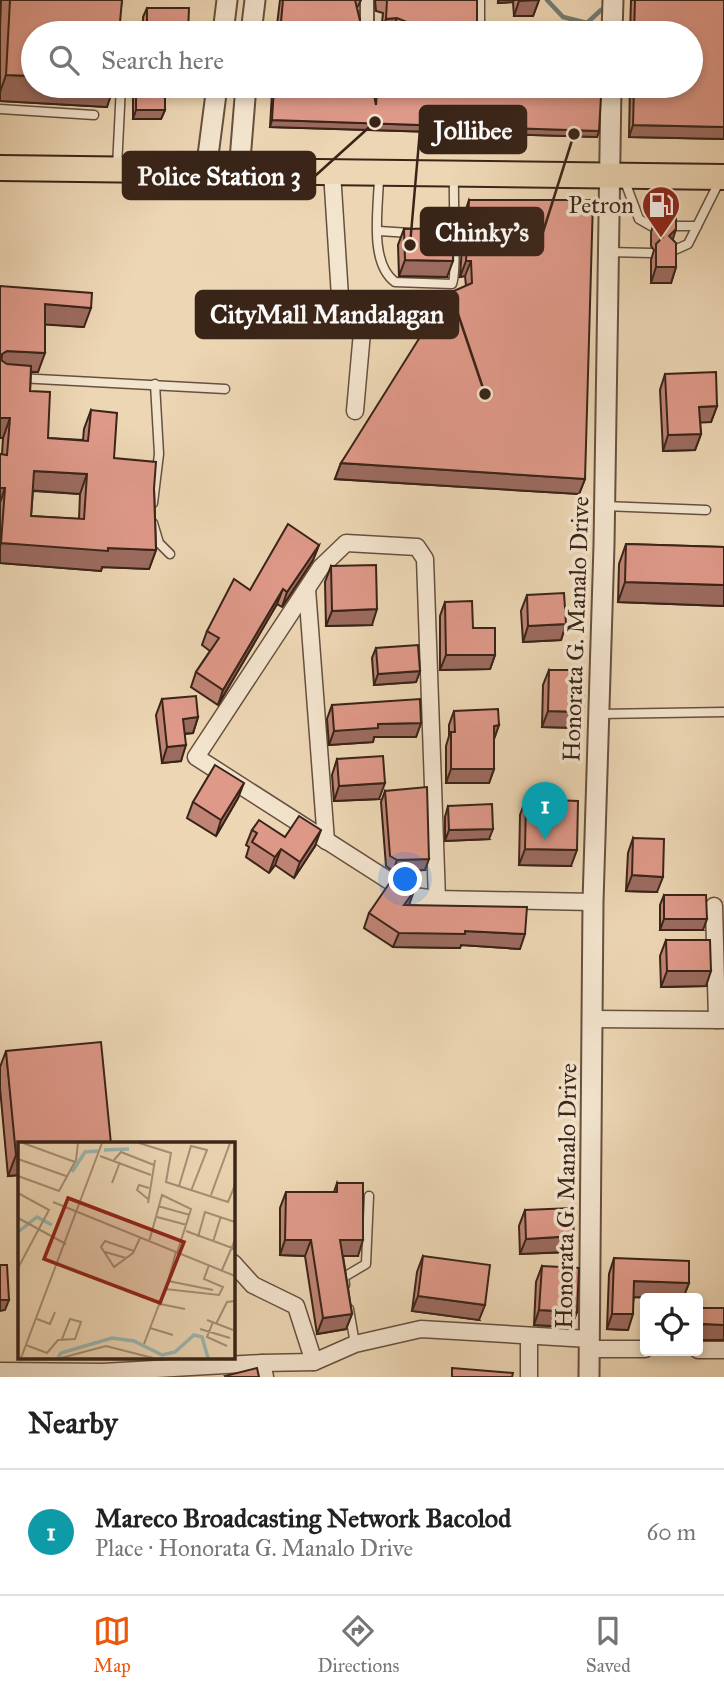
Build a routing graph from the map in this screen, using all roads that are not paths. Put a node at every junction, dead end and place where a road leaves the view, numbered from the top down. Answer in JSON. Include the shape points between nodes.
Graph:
{"nodes":[{"id":1,"x":227,"y":0,"type":"edge"},
{"id":2,"x":255,"y":0,"type":"edge"},
{"id":3,"x":367,"y":0,"type":"edge"},
{"id":4,"x":480,"y":0,"type":"edge"},
{"id":5,"x":613,"y":0,"type":"edge"},
{"id":6,"x":224,"y":21,"type":"edge"},
{"id":7,"x":252,"y":21,"type":"edge"},
{"id":8,"x":367,"y":21,"type":"edge"},
{"id":9,"x":480,"y":21,"type":"edge"},
{"id":10,"x":612,"y":21,"type":"edge"},
{"id":11,"x":120,"y":98,"type":"edge"},
{"id":12,"x":215,"y":98,"type":"edge"},
{"id":13,"x":245,"y":98,"type":"edge"},
{"id":14,"x":612,"y":98,"type":"edge"},
{"id":15,"x":0,"y":109,"type":"edge"},
{"id":16,"x":94,"y":115,"type":"dead end"},
{"id":17,"x":0,"y":169,"type":"edge"},
{"id":18,"x":117,"y":170,"type":"junction"},
{"id":19,"x":206,"y":171,"type":"junction"},
{"id":20,"x":239,"y":172,"type":"junction"},
{"id":21,"x":332,"y":172,"type":"junction"},
{"id":22,"x":379,"y":172,"type":"junction"},
{"id":23,"x":454,"y":175,"type":"junction"},
{"id":24,"x":616,"y":176,"type":"junction"},
{"id":25,"x":723,"y":177,"type":"edge"},
{"id":26,"x":651,"y":226,"type":"dead end"},
{"id":27,"x":671,"y":226,"type":"edge"},
{"id":28,"x":697,"y":226,"type":"junction"},
{"id":29,"x":379,"y":231,"type":"junction"},
{"id":30,"x":415,"y":233,"type":"edge"},
{"id":31,"x":440,"y":234,"type":"edge"},
{"id":32,"x":452,"y":235,"type":"junction"},
{"id":33,"x":607,"y":251,"type":"junction"},
{"id":34,"x":670,"y":252,"type":"edge"},
{"id":35,"x":651,"y":253,"type":"dead end"},
{"id":36,"x":0,"y":377,"type":"edge"},
{"id":37,"x":155,"y":384,"type":"junction"},
{"id":38,"x":225,"y":389,"type":"dead end"},
{"id":39,"x":355,"y":411,"type":"dead end"},
{"id":40,"x":604,"y":506,"type":"junction"},
{"id":41,"x":706,"y":510,"type":"dead end"},
{"id":42,"x":170,"y":554,"type":"dead end"},
{"id":43,"x":307,"y":589,"type":"junction"},
{"id":44,"x":724,"y":712,"type":"edge"},
{"id":45,"x":599,"y":714,"type":"junction"},
{"id":46,"x":326,"y":841,"type":"junction"},
{"id":47,"x":437,"y":899,"type":"junction"},
{"id":48,"x":593,"y":902,"type":"junction"},
{"id":49,"x":714,"y":906,"type":"dead end"},
{"id":50,"x":592,"y":1019,"type":"junction"},
{"id":51,"x":720,"y":1020,"type":"edge"},
{"id":52,"x":369,"y":1196,"type":"dead end"},
{"id":53,"x":234,"y":1264,"type":"edge"},
{"id":54,"x":346,"y":1290,"type":"edge"},
{"id":55,"x":348,"y":1304,"type":"edge"},
{"id":56,"x":529,"y":1336,"type":"junction"},
{"id":57,"x":355,"y":1344,"type":"junction"},
{"id":58,"x":589,"y":1344,"type":"junction"},
{"id":59,"x":640,"y":1349,"type":"edge"},
{"id":60,"x":703,"y":1350,"type":"edge"},
{"id":61,"x":724,"y":1350,"type":"edge"},
{"id":62,"x":314,"y":1362,"type":"junction"},
{"id":63,"x":263,"y":1370,"type":"edge"},
{"id":64,"x":0,"y":1371,"type":"edge"},
{"id":65,"x":169,"y":1372,"type":"edge"},
{"id":66,"x":529,"y":1377,"type":"edge"},
{"id":67,"x":589,"y":1377,"type":"edge"}],
"edges":[{"from":1,"to":6,"type":"street"},
{"from":2,"to":7,"type":"street"},
{"from":3,"to":8,"type":"street"},
{"from":4,"to":9,"type":"lane"},
{"from":5,"to":10,"type":"street"},
{"from":11,"to":18,"type":"lane"},
{"from":12,"to":19,"type":"street"},
{"from":13,"to":20,"type":"street"},
{"from":14,"to":24,"type":"street","name":"Honorata G. Manalo Drive"},
{"from":15,"to":16,"type":"lane"},
{"from":17,"to":18,"type":"main road"},
{"from":18,"to":19,"type":"main road"},
{"from":19,"to":20,"type":"main road"},
{"from":20,"to":21,"type":"main road"},
{"from":21,"to":22,"type":"main road"},
{"from":21,"to":39,"type":"street","via":[[341,296],[344,305],[363,321]]},
{"from":22,"to":23,"type":"main road"},
{"from":22,"to":29,"type":"lane"},
{"from":23,"to":24,"type":"main road"},
{"from":23,"to":32,"type":"lane"},
{"from":24,"to":25,"type":"main road"},
{"from":24,"to":26,"type":"lane","via":[[639,219]]},
{"from":24,"to":33,"type":"street","name":"Honorata G. Manalo Drive"},
{"from":25,"to":28,"type":"lane"},
{"from":27,"to":28,"type":"lane"},
{"from":28,"to":34,"type":"lane","via":[[688,244]]},
{"from":29,"to":30,"type":"lane"},
{"from":29,"to":32,"type":"lane","via":[[380,264],[395,282],[453,284]]},
{"from":31,"to":32,"type":"lane"},
{"from":33,"to":35,"type":"lane"},
{"from":33,"to":40,"type":"street","name":"Honorata G. Manalo Drive"},
{"from":36,"to":37,"type":"lane"},
{"from":37,"to":38,"type":"lane"},
{"from":37,"to":42,"type":"lane","via":[[159,454],[153,527]]},
{"from":40,"to":41,"type":"lane"},
{"from":40,"to":45,"type":"street","name":"Honorata G. Manalo Drive"},
{"from":43,"to":46,"type":"street"},
{"from":43,"to":46,"type":"street","via":[[196,757]]},
{"from":43,"to":47,"type":"street","via":[[330,556],[346,543],[417,547],[424,555]]},
{"from":44,"to":45,"type":"lane"},
{"from":45,"to":48,"type":"street","name":"Honorata G. Manalo Drive"},
{"from":46,"to":47,"type":"street","via":[[413,896]]},
{"from":47,"to":48,"type":"street"},
{"from":48,"to":50,"type":"street","name":"Honorata G. Manalo Drive"},
{"from":49,"to":51,"type":"street"},
{"from":50,"to":51,"type":"street"},
{"from":50,"to":58,"type":"street","name":"Honorata G. Manalo Drive"},
{"from":52,"to":54,"type":"lane","via":[[366,1264],[344,1277]]},
{"from":53,"to":62,"type":"street","via":[[253,1285],[296,1306]]},
{"from":55,"to":57,"type":"lane"},
{"from":56,"to":57,"type":"street","via":[[421,1329]]},
{"from":56,"to":58,"type":"street"},
{"from":56,"to":66,"type":"street"},
{"from":57,"to":62,"type":"street"},
{"from":58,"to":59,"type":"street"},
{"from":58,"to":67,"type":"street","name":"Honorata G. Manalo Drive"},
{"from":60,"to":61,"type":"street"},
{"from":62,"to":63,"type":"street"},
{"from":63,"to":65,"type":"street"},
{"from":64,"to":65,"type":"street"}]}
